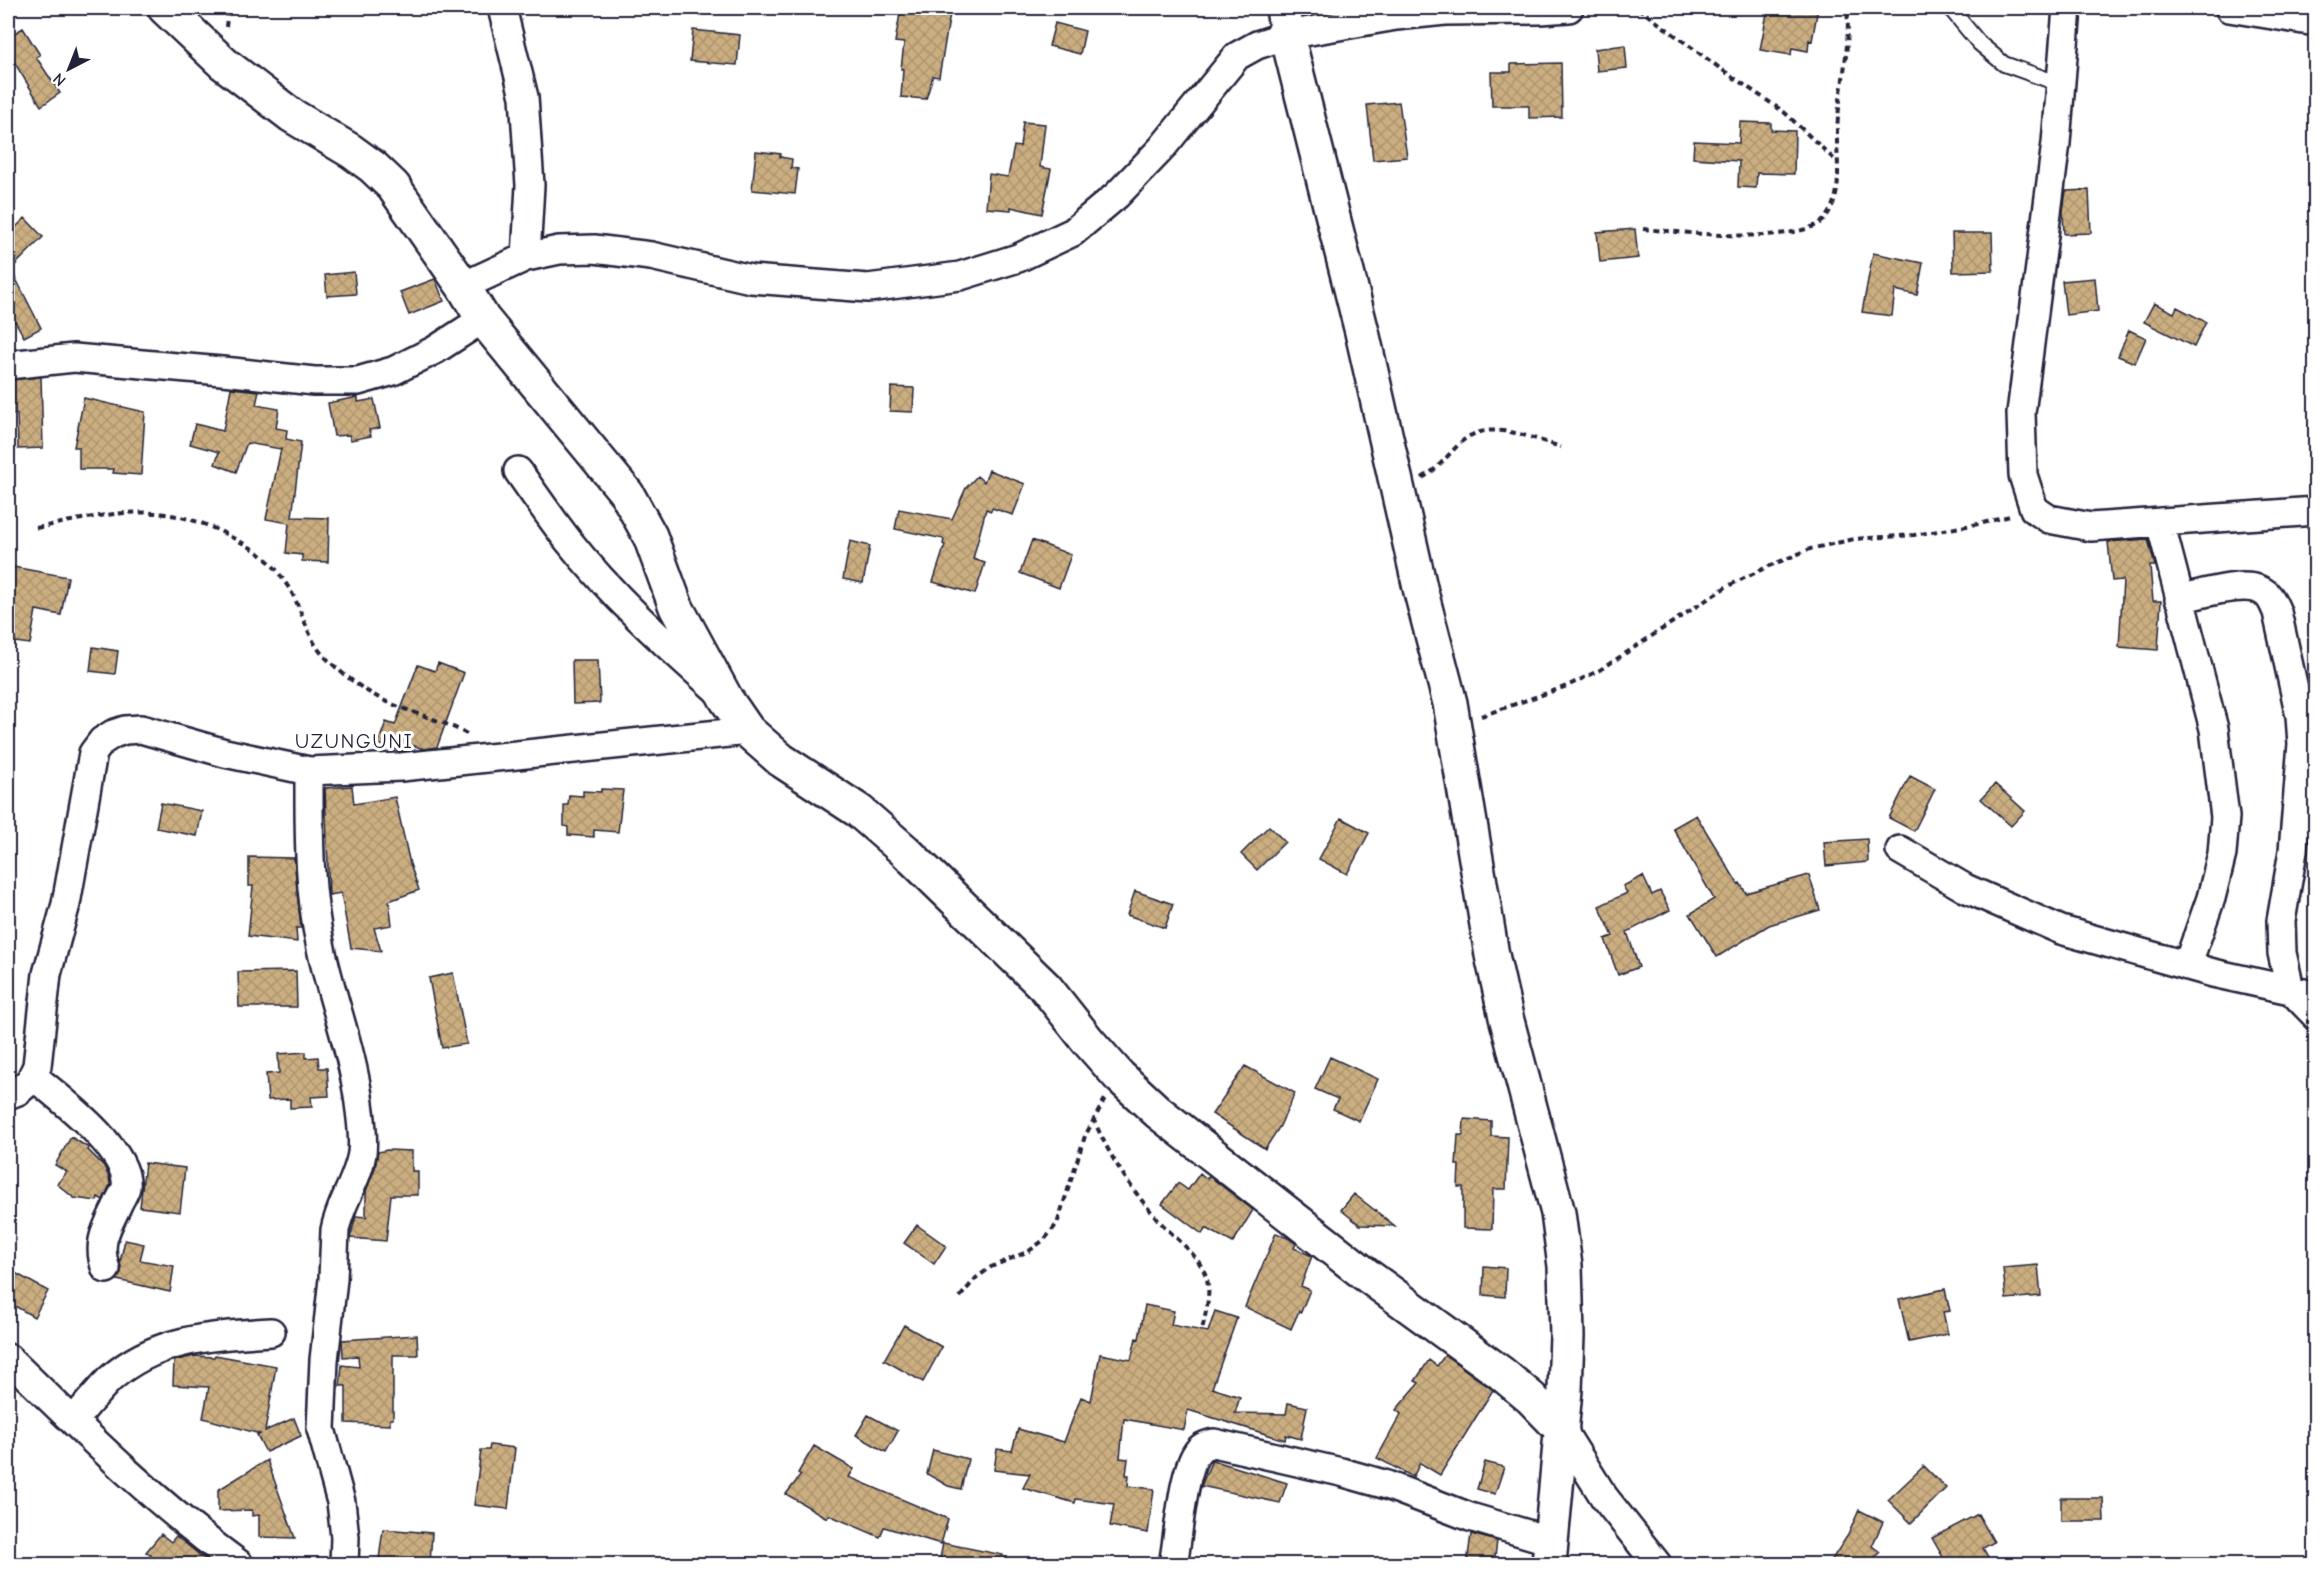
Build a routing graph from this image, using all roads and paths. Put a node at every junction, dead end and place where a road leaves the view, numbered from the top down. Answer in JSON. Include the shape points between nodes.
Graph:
{"nodes":[{"id":1,"x":165,"y":8,"type":"edge"},
{"id":2,"x":502,"y":8,"type":"edge"},
{"id":3,"x":1569,"y":8,"type":"edge"},
{"id":4,"x":1638,"y":8,"type":"edge"},
{"id":5,"x":1847,"y":8,"type":"edge"},
{"id":6,"x":1950,"y":8,"type":"edge"},
{"id":7,"x":2067,"y":8,"type":"edge"},
{"id":8,"x":2229,"y":8,"type":"edge"},
{"id":9,"x":1285,"y":21,"type":"edge"},
{"id":10,"x":2316,"y":22,"type":"edge"},
{"id":11,"x":2060,"y":84,"type":"junction"},
{"id":12,"x":1836,"y":161,"type":"junction"},
{"id":13,"x":1642,"y":229,"type":"dead end"},
{"id":14,"x":526,"y":257,"type":"junction"},
{"id":15,"x":463,"y":286,"type":"junction"},
{"id":16,"x":483,"y":319,"type":"junction"},
{"id":17,"x":10,"y":361,"type":"edge"},
{"id":18,"x":1561,"y":447,"type":"dead end"},
{"id":19,"x":518,"y":471,"type":"dead end"},
{"id":20,"x":1398,"y":484,"type":"junction"},
{"id":21,"x":2034,"y":509,"type":"junction"},
{"id":22,"x":2316,"y":511,"type":"edge"},
{"id":23,"x":2160,"y":522,"type":"junction"},
{"id":24,"x":36,"y":528,"type":"dead end"},
{"id":25,"x":2179,"y":599,"type":"junction"},
{"id":26,"x":726,"y":699,"type":"junction"},
{"id":27,"x":1454,"y":725,"type":"junction"},
{"id":28,"x":748,"y":731,"type":"junction"},
{"id":29,"x":495,"y":757,"type":"junction"},
{"id":30,"x":309,"y":771,"type":"junction"},
{"id":31,"x":1900,"y":850,"type":"dead end"},
{"id":32,"x":2187,"y":966,"type":"junction"},
{"id":33,"x":2290,"y":989,"type":"junction"},
{"id":34,"x":2316,"y":996,"type":"edge"},
{"id":35,"x":2316,"y":1016,"type":"edge"},
{"id":36,"x":33,"y":1076,"type":"junction"},
{"id":37,"x":1119,"y":1076,"type":"junction"},
{"id":38,"x":8,"y":1095,"type":"edge"},
{"id":39,"x":1093,"y":1117,"type":"junction"},
{"id":40,"x":106,"y":1269,"type":"dead end"},
{"id":41,"x":960,"y":1297,"type":"dead end"},
{"id":42,"x":1202,"y":1331,"type":"dead end"},
{"id":43,"x":271,"y":1332,"type":"dead end"},
{"id":44,"x":8,"y":1358,"type":"edge"},
{"id":45,"x":73,"y":1421,"type":"junction"},
{"id":46,"x":1562,"y":1430,"type":"junction"},
{"id":47,"x":1550,"y":1553,"type":"edge"},
{"id":48,"x":239,"y":1564,"type":"edge"},
{"id":49,"x":344,"y":1564,"type":"edge"},
{"id":50,"x":1173,"y":1564,"type":"edge"},
{"id":51,"x":1657,"y":1564,"type":"edge"}],
"edges":[{"from":1,"to":15,"type":"street","via":[[231,70],[291,115],[373,167],[393,186]]},
{"from":2,"to":14,"type":"street","via":[[524,97],[530,185]]},
{"from":3,"to":9,"type":"street","via":[[1445,10],[1359,21]]},
{"from":4,"to":12,"type":"path","via":[[1784,112]]},
{"from":5,"to":12,"type":"path"},
{"from":6,"to":11,"type":"lane","via":[[1979,43],[2004,64]]},
{"from":7,"to":11,"type":"street"},
{"from":8,"to":10,"type":"street"},
{"from":9,"to":14,"type":"street","via":[[1237,56],[1161,149],[1117,195],[1074,232],[1018,258],[960,276],[868,288],[751,279],[651,256],[594,249],[559,250]]},
{"from":9,"to":20,"type":"street"},
{"from":11,"to":21,"type":"street","via":[[2021,412],[2023,475]]},
{"from":12,"to":13,"type":"path","via":[[1834,202],[1824,219],[1809,228],[1757,235]]},
{"from":14,"to":15,"type":"street"},
{"from":15,"to":16,"type":"street"},
{"from":16,"to":17,"type":"street","via":[[393,371],[358,381],[314,381],[74,358]]},
{"from":16,"to":26,"type":"street","via":[[627,494],[650,536],[676,607]]},
{"from":18,"to":20,"type":"path","via":[[1497,430],[1478,432],[1461,441],[1433,472],[1417,481]]},
{"from":19,"to":26,"type":"street","via":[[568,540],[626,605]]},
{"from":20,"to":27,"type":"street"},
{"from":21,"to":23,"type":"street","via":[[2049,519],[2091,527]]},
{"from":21,"to":27,"type":"path","via":[[1979,525],[1854,539],[1810,549],[1726,587],[1600,670],[1524,702]]},
{"from":22,"to":23,"type":"street"},
{"from":23,"to":25,"type":"street"},
{"from":24,"to":29,"type":"path","via":[[109,514],[145,512],[183,516],[213,526],[252,548],[276,570],[322,654],[344,673],[384,700],[451,724],[477,739]]},
{"from":25,"to":32,"type":"street","via":[[2214,729],[2225,817],[2217,876]]},
{"from":25,"to":33,"type":"street","via":[[2238,588],[2258,589],[2270,597],[2277,612],[2300,716],[2302,744],[2293,851],[2281,921],[2282,953]]},
{"from":26,"to":28,"type":"street"},
{"from":27,"to":46,"type":"street","via":[[1492,955],[1558,1213],[1565,1266],[1567,1336]]},
{"from":28,"to":29,"type":"street"},
{"from":28,"to":37,"type":"street","via":[[781,760],[859,811],[905,851],[1046,988]]},
{"from":29,"to":30,"type":"street"},
{"from":30,"to":36,"type":"street","via":[[141,729],[125,730],[102,741],[93,753],[66,904],[46,974]]},
{"from":30,"to":49,"type":"street","via":[[309,828],[318,933],[356,1075],[362,1124],[362,1154],[335,1230],[321,1413],[324,1446],[341,1502]]},
{"from":31,"to":32,"type":"street","via":[[1965,888],[2061,930]]},
{"from":32,"to":33,"type":"street"},
{"from":33,"to":34,"type":"street"},
{"from":33,"to":35,"type":"street"},
{"from":36,"to":38,"type":"street"},
{"from":36,"to":40,"type":"street","via":[[99,1133],[116,1155],[124,1176],[126,1187],[103,1237]]},
{"from":37,"to":39,"type":"path"},
{"from":37,"to":46,"type":"street","via":[[1192,1140],[1501,1373]]},
{"from":39,"to":41,"type":"path","via":[[1057,1224],[1029,1251],[976,1278]]},
{"from":39,"to":42,"type":"path","via":[[1122,1176],[1197,1260],[1206,1276],[1209,1294]]},
{"from":43,"to":45,"type":"street","via":[[203,1337],[167,1345],[111,1378]]},
{"from":44,"to":45,"type":"street"},
{"from":45,"to":48,"type":"street","via":[[190,1528]]},
{"from":46,"to":47,"type":"street"},
{"from":46,"to":51,"type":"street","via":[[1604,1497]]},
{"from":47,"to":50,"type":"street","via":[[1386,1485],[1214,1443],[1199,1450],[1187,1477]]}]}
